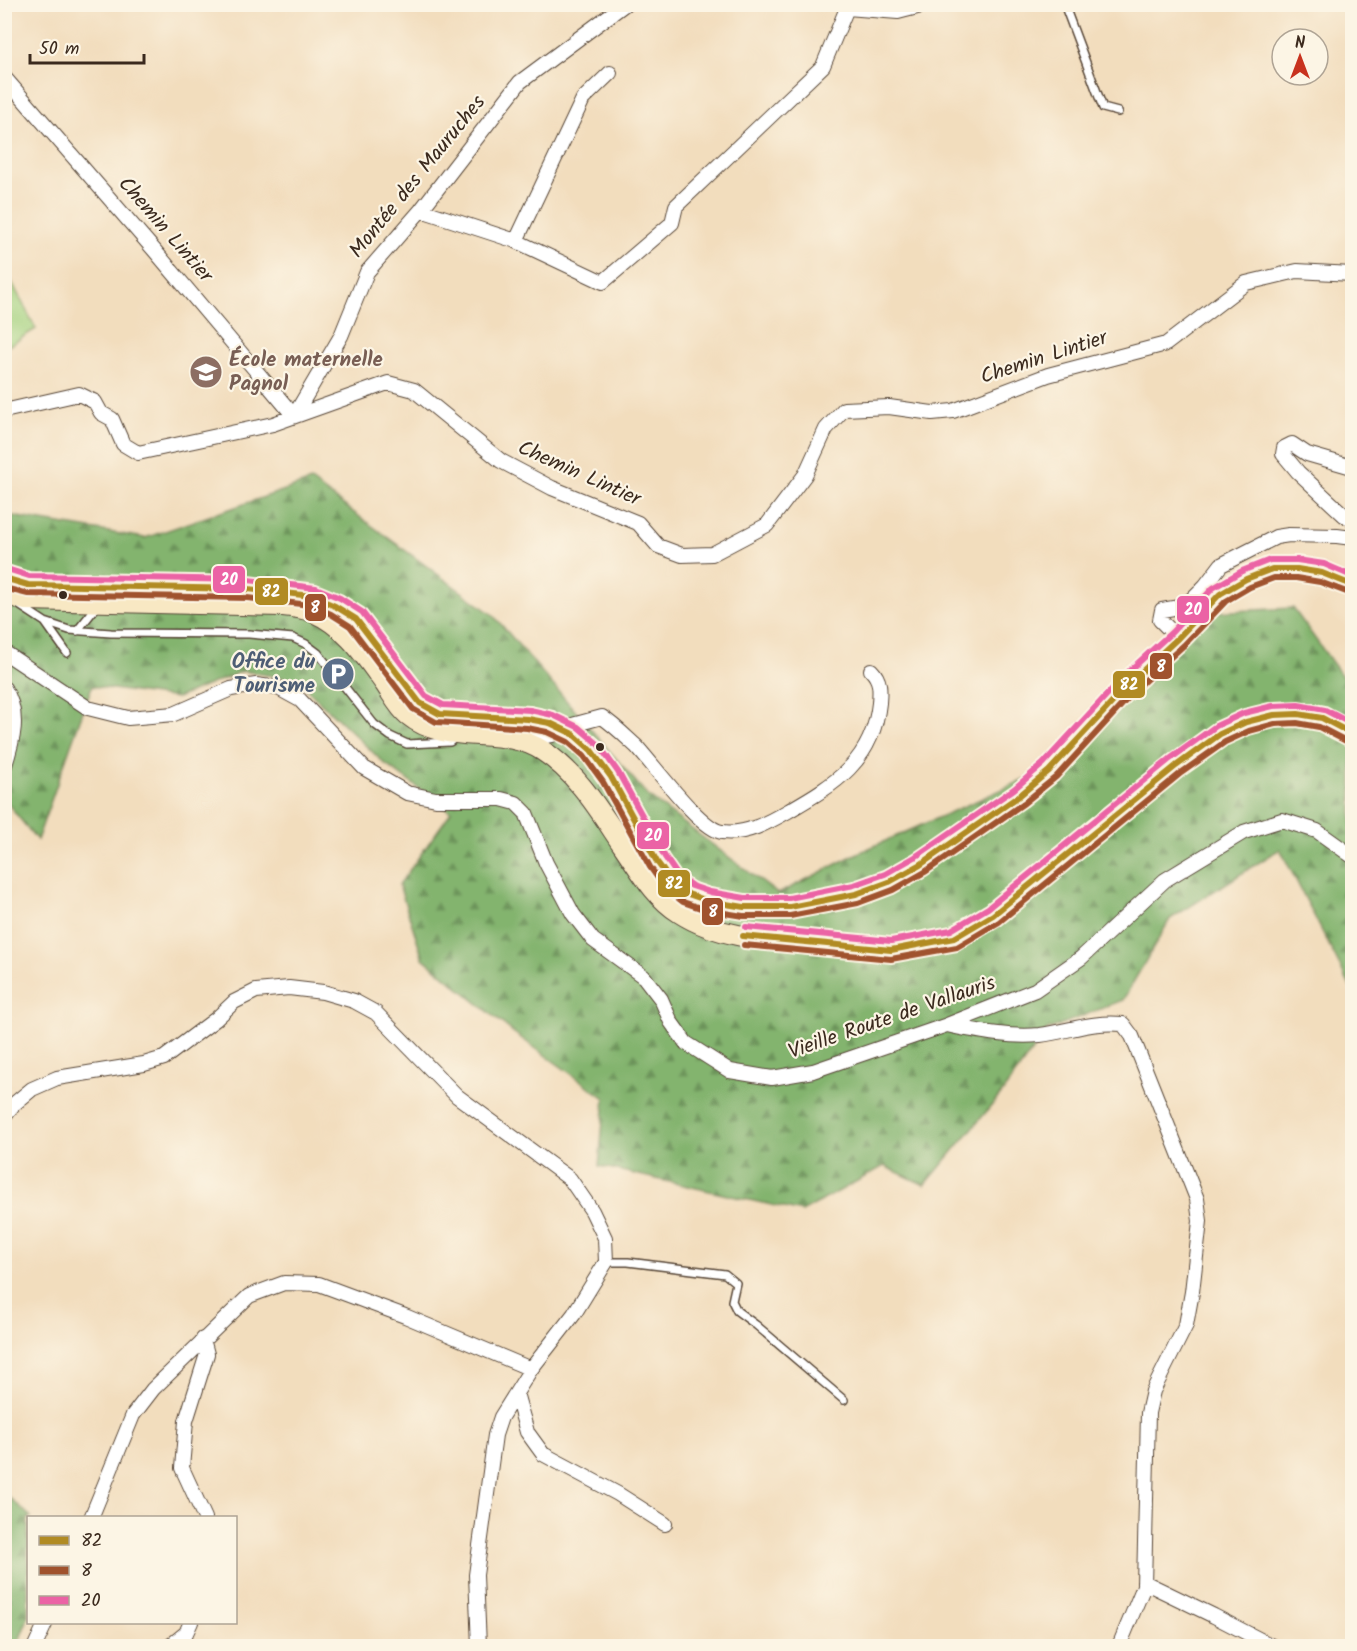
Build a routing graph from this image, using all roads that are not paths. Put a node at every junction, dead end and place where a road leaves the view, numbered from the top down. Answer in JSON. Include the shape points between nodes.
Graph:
{"nodes":[{"id":1,"x":625,"y":4,"type":"edge"},
{"id":2,"x":929,"y":4,"type":"edge"},
{"id":3,"x":1064,"y":4,"type":"edge"},
{"id":4,"x":845,"y":6,"type":"edge"},
{"id":5,"x":610,"y":73,"type":"dead end"},
{"id":6,"x":4,"y":77,"type":"edge"},
{"id":7,"x":1118,"y":112,"type":"dead end"},
{"id":8,"x":421,"y":210,"type":"junction"},
{"id":9,"x":516,"y":241,"type":"junction"},
{"id":10,"x":1353,"y":274,"type":"edge"},
{"id":11,"x":4,"y":411,"type":"edge"},
{"id":12,"x":294,"y":416,"type":"junction"},
{"id":13,"x":1353,"y":467,"type":"edge"},
{"id":14,"x":1353,"y":519,"type":"edge"},
{"id":15,"x":1353,"y":538,"type":"edge"},
{"id":16,"x":4,"y":578,"type":"edge"},
{"id":17,"x":1353,"y":585,"type":"edge"},
{"id":18,"x":4,"y":595,"type":"edge"},
{"id":19,"x":99,"y":603,"type":"junction"},
{"id":20,"x":45,"y":622,"type":"junction"},
{"id":21,"x":77,"y":631,"type":"junction"},
{"id":22,"x":1178,"y":638,"type":"junction"},
{"id":23,"x":4,"y":652,"type":"edge"},
{"id":24,"x":67,"y":653,"type":"dead end"},
{"id":25,"x":871,"y":670,"type":"dead end"},
{"id":26,"x":4,"y":688,"type":"edge"},
{"id":27,"x":561,"y":728,"type":"junction"},
{"id":28,"x":459,"y":734,"type":"junction"},
{"id":29,"x":1353,"y":734,"type":"edge"},
{"id":30,"x":521,"y":740,"type":"junction"},
{"id":31,"x":4,"y":768,"type":"edge"},
{"id":32,"x":1353,"y":856,"type":"edge"},
{"id":33,"x":947,"y":1025,"type":"junction"},
{"id":34,"x":4,"y":1116,"type":"edge"},
{"id":35,"x":606,"y":1262,"type":"junction"},
{"id":36,"x":203,"y":1339,"type":"junction"},
{"id":37,"x":531,"y":1369,"type":"junction"},
{"id":38,"x":516,"y":1393,"type":"junction"},
{"id":39,"x":844,"y":1400,"type":"dead end"},
{"id":40,"x":92,"y":1516,"type":"edge"},
{"id":41,"x":204,"y":1516,"type":"edge"},
{"id":42,"x":665,"y":1524,"type":"dead end"},
{"id":43,"x":1144,"y":1582,"type":"junction"},
{"id":44,"x":46,"y":1624,"type":"edge"},
{"id":45,"x":190,"y":1624,"type":"edge"},
{"id":46,"x":35,"y":1647,"type":"edge"},
{"id":47,"x":170,"y":1647,"type":"edge"},
{"id":48,"x":479,"y":1647,"type":"edge"},
{"id":49,"x":1119,"y":1647,"type":"edge"},
{"id":50,"x":1272,"y":1647,"type":"edge"}],
"edges":[{"from":1,"to":8,"type":"street","name":"Montée des Mauruches","via":[[520,82]]},
{"from":2,"to":4,"type":"street","via":[[898,12]]},
{"from":3,"to":7,"type":"lane","via":[[1103,108]]},
{"from":4,"to":9,"type":"street","via":[[823,66],[675,206],[672,223],[603,282]]},
{"from":5,"to":9,"type":"street","via":[[583,99]]},
{"from":6,"to":12,"type":"street","name":"Chemin Lintier"},
{"from":8,"to":9,"type":"street"},
{"from":8,"to":12,"type":"street","name":"Montée des Mauruches","via":[[367,272],[341,336]]},
{"from":10,"to":12,"type":"street","name":"Chemin Lintier","via":[[1297,271],[1246,283],[1166,344],[1048,375],[952,411],[844,409],[826,429],[805,475],[767,525],[712,554],[682,555],[658,546],[638,523],[552,488],[501,461],[414,390],[388,383]]},
{"from":11,"to":12,"type":"street","via":[[79,394],[95,402],[112,419],[123,444],[138,453]]},
{"from":13,"to":14,"type":"street","via":[[1307,454],[1292,444],[1284,448],[1283,454],[1298,472]]},
{"from":15,"to":22,"type":"street","via":[[1289,534],[1221,565],[1185,606],[1162,610],[1160,620]]},
{"from":16,"to":27,"type":"main road","via":[[28,585],[248,588],[312,596],[356,619],[420,703],[440,714],[528,719]]},
{"from":17,"to":22,"type":"main road","via":[[1322,573],[1272,569],[1220,594]]},
{"from":18,"to":19,"type":"main road","via":[[26,600]]},
{"from":18,"to":20,"type":"lane"},
{"from":19,"to":21,"type":"lane"},
{"from":19,"to":28,"type":"main road","via":[[282,606],[310,611],[331,621],[347,635],[406,714],[427,727]]},
{"from":20,"to":21,"type":"lane"},
{"from":20,"to":24,"type":"lane"},
{"from":21,"to":28,"type":"lane","via":[[293,638],[318,653],[374,724],[390,736],[407,744],[450,742]]},
{"from":22,"to":27,"type":"main road","via":[[1134,679],[1049,771],[987,820],[889,882],[856,894],[790,907],[744,907],[708,901],[688,894],[672,882],[611,777],[591,750]]},
{"from":23,"to":33,"type":"street","name":"Vieille Route de Vallauris","via":[[88,708],[128,718],[174,714],[231,689],[256,685],[278,688],[300,700],[364,768],[407,793],[436,799],[501,799],[516,803],[526,813],[573,914],[593,940],[644,977],[686,1043],[730,1071],[772,1078],[813,1071]]},
{"from":25,"to":27,"type":"street","via":[[878,677],[880,688],[873,732],[848,771],[828,788],[765,824],[742,832],[720,832],[709,826],[637,747],[602,717]]},
{"from":26,"to":31,"type":"street","via":[[14,706],[15,724]]},
{"from":27,"to":30,"type":"street","via":[[552,735]]},
{"from":28,"to":30,"type":"main road"},
{"from":29,"to":30,"type":"main road","via":[[1322,718],[1298,714],[1246,722],[1220,734],[993,915],[954,938],[891,950],[747,937],[711,928],[678,912],[655,892],[581,784],[541,749]]},
{"from":32,"to":33,"type":"street","name":"Vieille Route de Vallauris","via":[[1317,831],[1282,820],[1244,832],[1166,880],[1081,958],[1035,990]]},
{"from":33,"to":43,"type":"street","via":[[988,1033],[1038,1035],[1103,1022],[1122,1024],[1132,1036],[1197,1199],[1200,1221],[1186,1325],[1154,1391],[1148,1413]]},
{"from":34,"to":35,"type":"street","via":[[32,1089],[57,1078],[164,1058],[234,1002],[256,991],[289,988],[323,992],[354,1001],[376,1013],[456,1096],[570,1179],[605,1238]]},
{"from":35,"to":37,"type":"street","via":[[574,1314]]},
{"from":35,"to":39,"type":"lane","via":[[725,1274],[736,1283],[732,1301],[737,1311]]},
{"from":36,"to":37,"type":"street","via":[[249,1296],[284,1283],[319,1284]]},
{"from":36,"to":40,"type":"street","via":[[133,1415]]},
{"from":36,"to":41,"type":"street","via":[[207,1354],[186,1421],[182,1468]]},
{"from":37,"to":38,"type":"street"},
{"from":38,"to":42,"type":"street","via":[[527,1432],[543,1454]]},
{"from":38,"to":48,"type":"street","via":[[495,1435],[476,1575]]},
{"from":43,"to":49,"type":"street"},
{"from":43,"to":50,"type":"street"},
{"from":44,"to":46,"type":"street"},
{"from":45,"to":47,"type":"street"}]}
